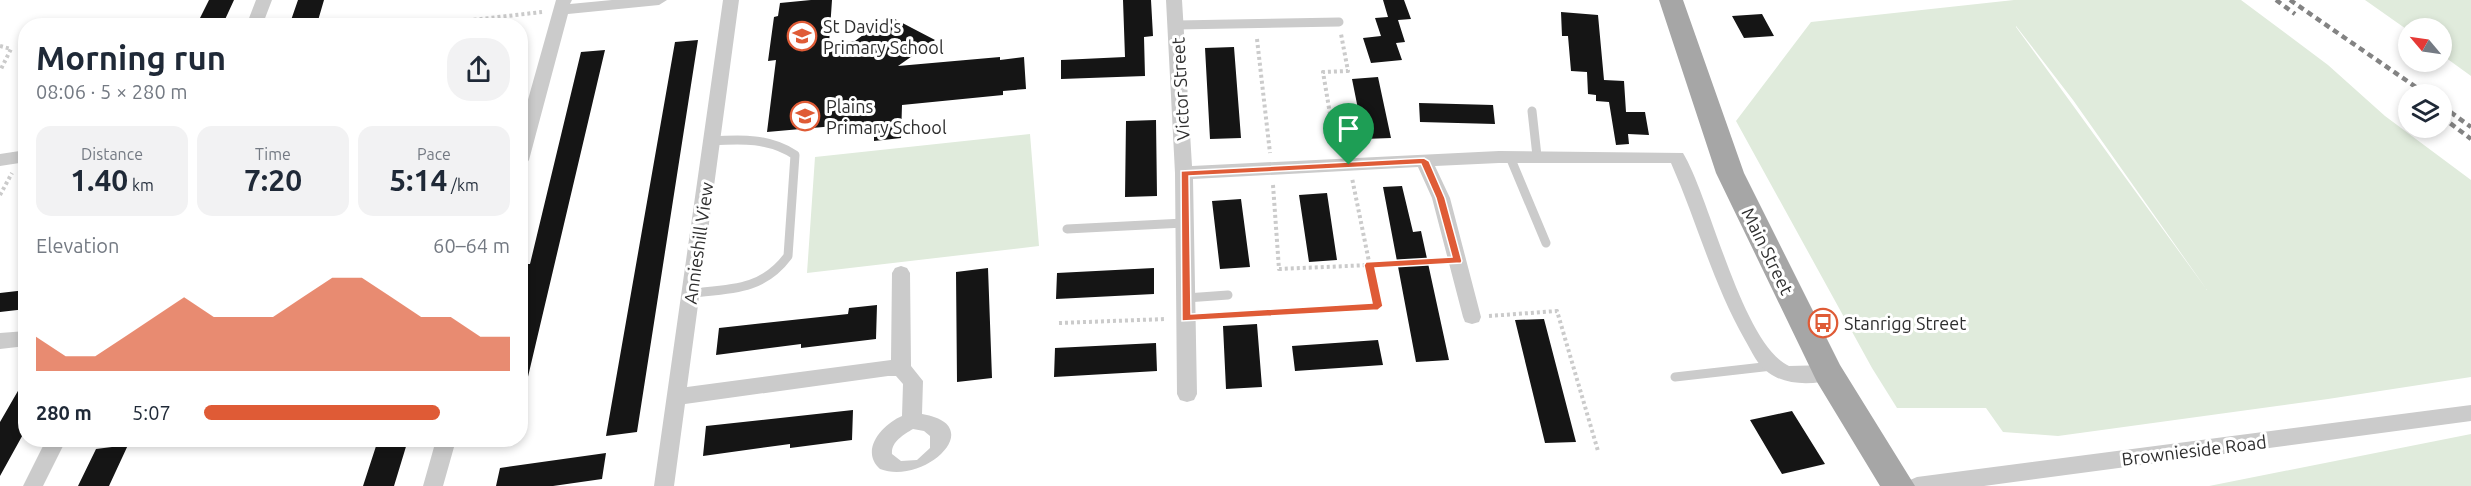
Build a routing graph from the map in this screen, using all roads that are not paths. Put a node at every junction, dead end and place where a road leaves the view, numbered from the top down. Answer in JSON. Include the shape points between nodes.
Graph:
{"nodes":[{"id":1,"x":264,"y":0,"type":"edge"},
{"id":2,"x":659,"y":0,"type":"edge"},
{"id":3,"x":731,"y":0,"type":"edge"},
{"id":4,"x":1174,"y":0,"type":"edge"},
{"id":5,"x":1671,"y":0,"type":"edge"},
{"id":6,"x":562,"y":5,"type":"edge"},
{"id":7,"x":257,"y":18,"type":"edge"},
{"id":8,"x":1339,"y":22,"type":"road end"},
{"id":9,"x":1177,"y":25,"type":"junction"},
{"id":10,"x":1532,"y":111,"type":"dead end"},
{"id":11,"x":528,"y":130,"type":"edge"},
{"id":12,"x":712,"y":141,"type":"junction"},
{"id":13,"x":1537,"y":156,"type":"junction"},
{"id":14,"x":18,"y":157,"type":"edge"},
{"id":15,"x":1510,"y":157,"type":"junction"},
{"id":16,"x":0,"y":160,"type":"edge"},
{"id":17,"x":1424,"y":161,"type":"junction"},
{"id":18,"x":1184,"y":173,"type":"junction"},
{"id":19,"x":1184,"y":223,"type":"junction"},
{"id":20,"x":1066,"y":229,"type":"dead end"},
{"id":21,"x":1546,"y":243,"type":"dead end"},
{"id":22,"x":901,"y":273,"type":"dead end"},
{"id":23,"x":691,"y":293,"type":"junction"},
{"id":24,"x":1228,"y":295,"type":"dead end"},
{"id":25,"x":1186,"y":298,"type":"junction"},
{"id":26,"x":1472,"y":317,"type":"road end"},
{"id":27,"x":18,"y":339,"type":"edge"},
{"id":28,"x":0,"y":341,"type":"edge"},
{"id":29,"x":1772,"y":366,"type":"junction"},
{"id":30,"x":901,"y":369,"type":"junction"},
{"id":31,"x":1828,"y":373,"type":"junction"},
{"id":32,"x":1675,"y":377,"type":"dead end"},
{"id":33,"x":1187,"y":394,"type":"dead end"},
{"id":34,"x":676,"y":397,"type":"junction"},
{"id":35,"x":2471,"y":413,"type":"edge"},
{"id":36,"x":912,"y":420,"type":"dead end"},
{"id":37,"x":52,"y":447,"type":"edge"},
{"id":38,"x":444,"y":447,"type":"edge"},
{"id":39,"x":33,"y":486,"type":"edge"},
{"id":40,"x":433,"y":486,"type":"edge"},
{"id":41,"x":664,"y":486,"type":"edge"},
{"id":42,"x":1898,"y":486,"type":"edge"},
{"id":43,"x":1917,"y":486,"type":"edge"}],
"edges":[{"from":1,"to":7,"type":"street"},
{"from":2,"to":6,"type":"street"},
{"from":3,"to":12,"type":"street","name":"Annieshill View"},
{"from":4,"to":9,"type":"street","name":"Victor Street"},
{"from":5,"to":31,"type":"main road","name":"Main Street","via":[[1730,173]]},
{"from":6,"to":11,"type":"street"},
{"from":8,"to":9,"type":"lane"},
{"from":9,"to":18,"type":"street","name":"Victor Street"},
{"from":10,"to":13,"type":"lane"},
{"from":12,"to":23,"type":"street","name":"Annieshill View"},
{"from":12,"to":23,"type":"lane","via":[[742,138],[788,149],[795,155],[788,256],[780,271],[754,286]]},
{"from":13,"to":15,"type":"street"},
{"from":13,"to":29,"type":"street","via":[[1677,157],[1693,189],[1717,262],[1740,315]]},
{"from":14,"to":16,"type":"street"},
{"from":15,"to":17,"type":"street"},
{"from":15,"to":21,"type":"lane"},
{"from":17,"to":18,"type":"street"},
{"from":17,"to":26,"type":"street","via":[[1441,198]]},
{"from":18,"to":19,"type":"street","name":"Victor Street"},
{"from":19,"to":20,"type":"lane"},
{"from":19,"to":25,"type":"street","name":"Victor Street"},
{"from":22,"to":30,"type":"street"},
{"from":23,"to":34,"type":"street","name":"Annieshill View"},
{"from":24,"to":25,"type":"lane"},
{"from":25,"to":33,"type":"street","name":"Victor Street"},
{"from":27,"to":28,"type":"street"},
{"from":29,"to":31,"type":"street","via":[[1794,377]]},
{"from":29,"to":32,"type":"lane"},
{"from":30,"to":34,"type":"street"},
{"from":30,"to":36,"type":"street","via":[[913,381]]},
{"from":31,"to":42,"type":"main road","name":"Main Street"},
{"from":34,"to":41,"type":"street","name":"Annieshill View"},
{"from":35,"to":43,"type":"street","name":"Brownieside Road"},
{"from":37,"to":39,"type":"street"},
{"from":38,"to":40,"type":"street"}]}
